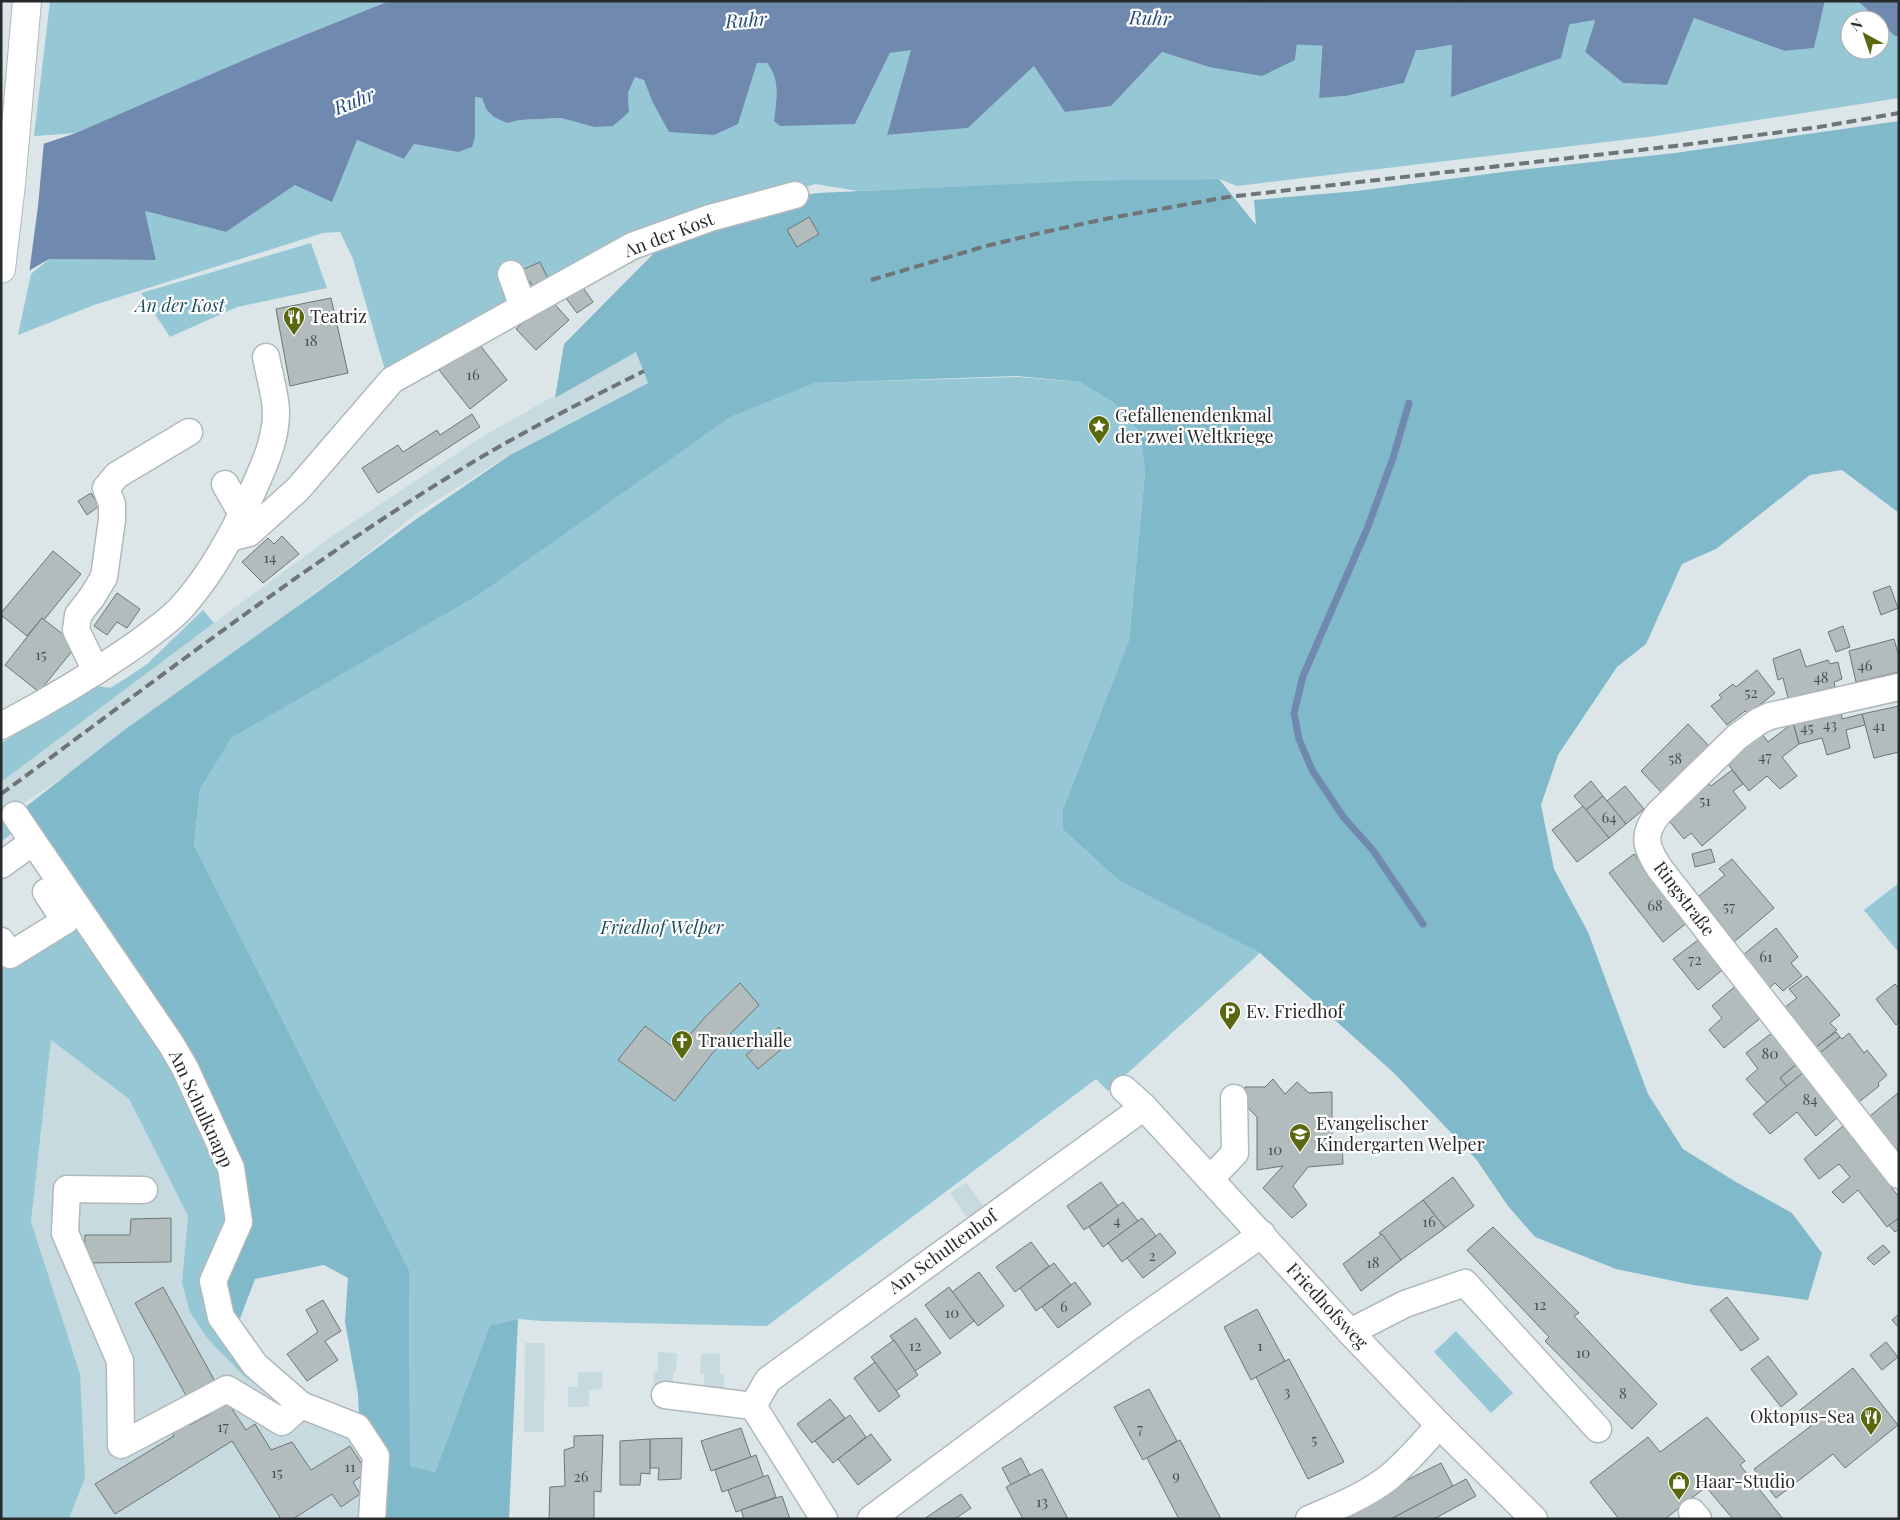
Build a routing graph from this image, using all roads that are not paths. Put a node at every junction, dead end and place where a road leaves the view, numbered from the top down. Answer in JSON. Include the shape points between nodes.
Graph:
{"nodes":[{"id":1,"x":27,"y":1,"type":"edge"},
{"id":2,"x":795,"y":195,"type":"dead end"},
{"id":3,"x":1,"y":269,"type":"edge"},
{"id":4,"x":511,"y":274,"type":"dead end"},
{"id":5,"x":524,"y":307,"type":"junction"},
{"id":6,"x":266,"y":357,"type":"dead end"},
{"id":7,"x":189,"y":432,"type":"dead end"},
{"id":8,"x":226,"y":484,"type":"dead end"},
{"id":9,"x":242,"y":514,"type":"junction"},
{"id":10,"x":230,"y":538,"type":"junction"},
{"id":11,"x":96,"y":670,"type":"junction"},
{"id":12,"x":1899,"y":687,"type":"edge"},
{"id":13,"x":1,"y":726,"type":"edge"},
{"id":14,"x":15,"y":815,"type":"dead end"},
{"id":15,"x":18,"y":853,"type":"edge"},
{"id":16,"x":1,"y":942,"type":"edge"},
{"id":17,"x":1124,"y":1088,"type":"dead end"},
{"id":18,"x":1234,"y":1098,"type":"dead end"},
{"id":19,"x":1144,"y":1107,"type":"junction"},
{"id":20,"x":1899,"y":1175,"type":"edge"},
{"id":21,"x":1210,"y":1179,"type":"junction"},
{"id":22,"x":144,"y":1190,"type":"dead end"},
{"id":23,"x":1262,"y":1234,"type":"junction"},
{"id":24,"x":1350,"y":1332,"type":"junction"},
{"id":25,"x":665,"y":1395,"type":"dead end"},
{"id":26,"x":301,"y":1405,"type":"junction"},
{"id":27,"x":753,"y":1406,"type":"junction"},
{"id":28,"x":1439,"y":1425,"type":"junction"},
{"id":29,"x":1598,"y":1429,"type":"dead end"},
{"id":30,"x":1324,"y":1516,"type":"edge"},
{"id":31,"x":372,"y":1519,"type":"edge"},
{"id":32,"x":824,"y":1519,"type":"edge"},
{"id":33,"x":871,"y":1519,"type":"edge"},
{"id":34,"x":1534,"y":1519,"type":"edge"}],
"edges":[{"from":1,"to":3,"type":"main road"},
{"from":2,"to":5,"type":"street","name":"An der Kost","via":[[710,218],[632,246]]},
{"from":4,"to":5,"type":"street"},
{"from":5,"to":10,"type":"street","name":"An der Kost","via":[[392,380],[298,489],[249,533]]},
{"from":6,"to":9,"type":"street","via":[[276,412],[272,442]]},
{"from":7,"to":11,"type":"street","via":[[117,475],[106,488],[112,504],[112,520],[104,577],[78,616],[76,630]]},
{"from":8,"to":9,"type":"street"},
{"from":9,"to":10,"type":"street"},
{"from":10,"to":11,"type":"street","via":[[181,608],[147,636]]},
{"from":11,"to":13,"type":"street"},
{"from":12,"to":20,"type":"street","name":"Ringstraße","via":[[1759,721],[1737,737],[1658,814],[1646,837],[1648,848],[1660,869]]},
{"from":14,"to":15,"type":"street","name":"Am Schulknapp"},
{"from":15,"to":16,"type":"street","via":[[65,921],[10,956]]},
{"from":15,"to":26,"type":"street","name":"Am Schulknapp","via":[[171,1044],[185,1068],[231,1168],[238,1222],[214,1281],[221,1317],[256,1365]]},
{"from":17,"to":19,"type":"street","name":"Friedhofsweg"},
{"from":18,"to":21,"type":"street","via":[[1235,1153]]},
{"from":19,"to":21,"type":"street","name":"Friedhofsweg"},
{"from":19,"to":27,"type":"street","name":"Am Schultenhof","via":[[768,1380]]},
{"from":21,"to":23,"type":"street","name":"Friedhofsweg"},
{"from":22,"to":26,"type":"street","via":[[67,1188],[66,1233],[120,1362],[121,1445],[226,1388],[282,1422]]},
{"from":23,"to":24,"type":"street","name":"Friedhofsweg"},
{"from":23,"to":33,"type":"street","via":[[1124,1331]]},
{"from":24,"to":28,"type":"street","name":"Friedhofsweg"},
{"from":24,"to":29,"type":"street","via":[[1405,1304],[1465,1283]]},
{"from":25,"to":27,"type":"street"},
{"from":26,"to":31,"type":"street","name":"Am Schulknapp","via":[[357,1427],[376,1456]]},
{"from":27,"to":32,"type":"street"},
{"from":28,"to":30,"type":"street","via":[[1417,1452],[1386,1479]]},
{"from":28,"to":34,"type":"street","name":"Friedhofsweg"}]}
